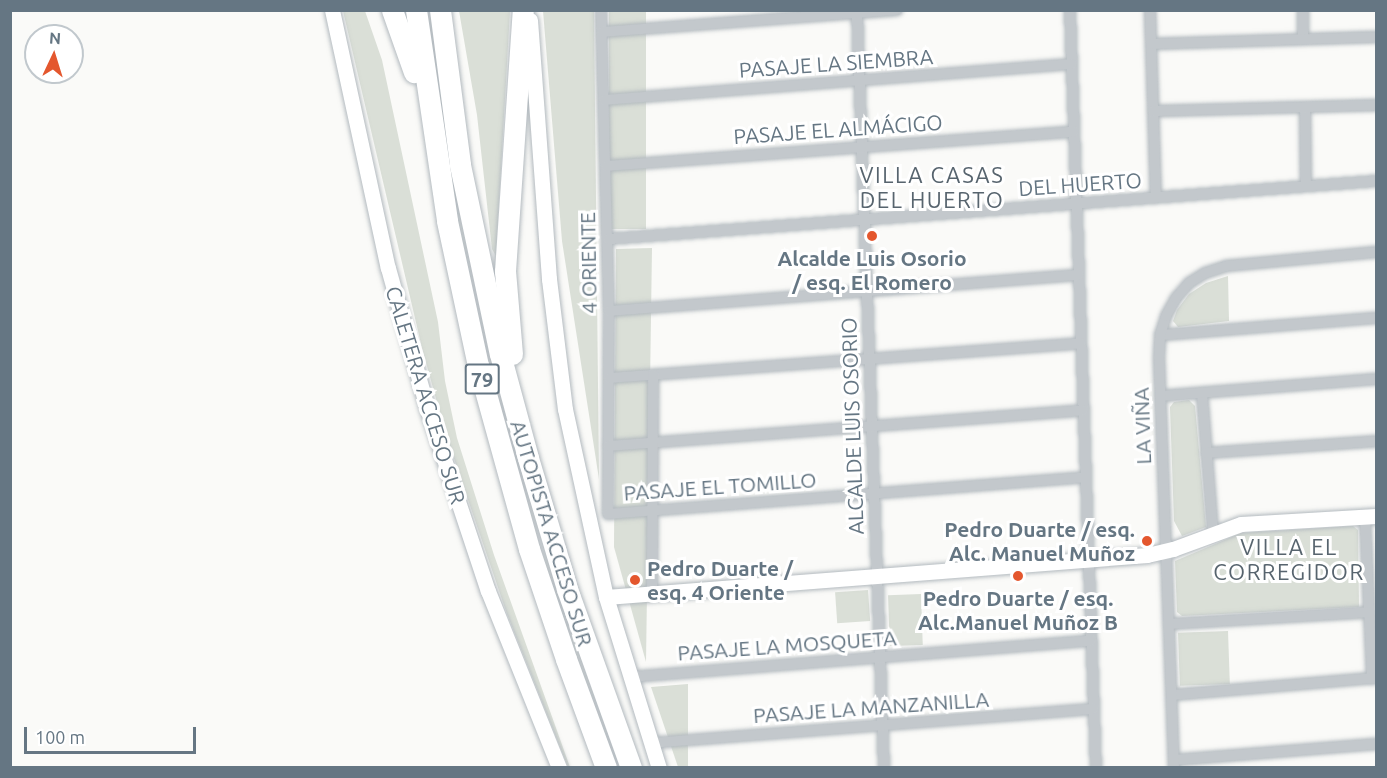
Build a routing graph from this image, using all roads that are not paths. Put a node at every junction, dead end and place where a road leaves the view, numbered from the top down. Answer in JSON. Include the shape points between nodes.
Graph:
{"nodes":[{"id":1,"x":332,"y":10,"type":"edge"},
{"id":2,"x":392,"y":10,"type":"edge"},
{"id":3,"x":416,"y":10,"type":"edge"},
{"id":4,"x":440,"y":10,"type":"edge"},
{"id":5,"x":523,"y":10,"type":"edge"},
{"id":6,"x":529,"y":10,"type":"edge"},
{"id":7,"x":601,"y":10,"type":"edge"},
{"id":8,"x":897,"y":10,"type":"edge"},
{"id":9,"x":1070,"y":10,"type":"edge"},
{"id":10,"x":1150,"y":10,"type":"edge"},
{"id":11,"x":1303,"y":10,"type":"edge"},
{"id":12,"x":857,"y":12,"type":"edge"},
{"id":13,"x":602,"y":32,"type":"junction"},
{"id":14,"x":1377,"y":37,"type":"edge"},
{"id":15,"x":1303,"y":39,"type":"junction"},
{"id":16,"x":1151,"y":44,"type":"junction"},
{"id":17,"x":1072,"y":64,"type":"junction"},
{"id":18,"x":860,"y":80,"type":"junction"},
{"id":19,"x":604,"y":100,"type":"junction"},
{"id":20,"x":1377,"y":105,"type":"edge"},
{"id":21,"x":1305,"y":106,"type":"junction"},
{"id":22,"x":1153,"y":111,"type":"junction"},
{"id":23,"x":1074,"y":132,"type":"junction"},
{"id":24,"x":862,"y":147,"type":"junction"},
{"id":25,"x":435,"y":149,"type":"junction"},
{"id":26,"x":606,"y":166,"type":"junction"},
{"id":27,"x":1377,"y":181,"type":"edge"},
{"id":28,"x":1306,"y":186,"type":"junction"},
{"id":29,"x":1156,"y":198,"type":"junction"},
{"id":30,"x":1076,"y":204,"type":"junction"},
{"id":31,"x":864,"y":220,"type":"junction"},
{"id":32,"x":608,"y":239,"type":"junction"},
{"id":33,"x":1377,"y":252,"type":"edge"},
{"id":34,"x":1079,"y":275,"type":"junction"},
{"id":35,"x":867,"y":291,"type":"junction"},
{"id":36,"x":609,"y":311,"type":"junction"},
{"id":37,"x":1377,"y":318,"type":"edge"},
{"id":38,"x":1160,"y":335,"type":"junction"},
{"id":39,"x":1081,"y":343,"type":"junction"},
{"id":40,"x":869,"y":359,"type":"junction"},
{"id":41,"x":653,"y":375,"type":"junction"},
{"id":42,"x":609,"y":378,"type":"junction"},
{"id":43,"x":1377,"y":379,"type":"edge"},
{"id":44,"x":1202,"y":393,"type":"junction"},
{"id":45,"x":1160,"y":396,"type":"junction"},
{"id":46,"x":1083,"y":410,"type":"junction"},
{"id":47,"x":872,"y":426,"type":"junction"},
{"id":48,"x":1377,"y":441,"type":"edge"},
{"id":49,"x":653,"y":442,"type":"junction"},
{"id":50,"x":608,"y":446,"type":"junction"},
{"id":51,"x":1206,"y":453,"type":"junction"},
{"id":52,"x":528,"y":458,"type":"junction"},
{"id":53,"x":1086,"y":477,"type":"junction"},
{"id":54,"x":874,"y":494,"type":"junction"},
{"id":55,"x":652,"y":511,"type":"junction"},
{"id":56,"x":608,"y":514,"type":"joint"},
{"id":57,"x":1371,"y":516,"type":"edge"},
{"id":58,"x":1213,"y":533,"type":"junction"},
{"id":59,"x":1166,"y":551,"type":"junction"},
{"id":60,"x":1088,"y":560,"type":"junction"},
{"id":61,"x":877,"y":576,"type":"junction"},
{"id":62,"x":652,"y":593,"type":"junction"},
{"id":63,"x":606,"y":597,"type":"junction"},
{"id":64,"x":1369,"y":612,"type":"junction"},
{"id":65,"x":1169,"y":624,"type":"junction"},
{"id":66,"x":1091,"y":641,"type":"junction"},
{"id":67,"x":880,"y":657,"type":"junction"},
{"id":68,"x":629,"y":677,"type":"junction"},
{"id":69,"x":1374,"y":678,"type":"edge"},
{"id":70,"x":1172,"y":695,"type":"junction"},
{"id":71,"x":1094,"y":709,"type":"junction"},
{"id":72,"x":882,"y":725,"type":"junction"},
{"id":73,"x":651,"y":743,"type":"junction"},
{"id":74,"x":1377,"y":744,"type":"edge"},
{"id":75,"x":1174,"y":764,"type":"edge"},
{"id":76,"x":559,"y":768,"type":"edge"},
{"id":77,"x":606,"y":768,"type":"edge"},
{"id":78,"x":631,"y":768,"type":"edge"},
{"id":79,"x":660,"y":768,"type":"edge"},
{"id":80,"x":884,"y":768,"type":"edge"},
{"id":81,"x":1096,"y":768,"type":"edge"}],
"edges":[{"from":1,"to":76,"type":"main road","name":"CALETERA ACCESO SUR","via":[[388,268],[427,408],[485,581]]},
{"from":2,"to":25,"type":"highway"},
{"from":3,"to":25,"type":"highway","name":"AUTOPISTA ACCESO SUR","number":"79"},
{"from":4,"to":52,"type":"highway","name":"AUTOPISTA ACCESO SUR","number":"79","via":[[471,222]]},
{"from":5,"to":52,"type":"highway","via":[[506,272],[509,332]]},
{"from":6,"to":63,"type":"main road","via":[[558,367]]},
{"from":7,"to":13,"type":"street","name":"4 ORIENTE"},
{"from":8,"to":12,"type":"street"},
{"from":9,"to":17,"type":"street"},
{"from":10,"to":16,"type":"street"},
{"from":11,"to":15,"type":"street"},
{"from":12,"to":13,"type":"street"},
{"from":12,"to":18,"type":"street","name":"ALCALDE LUIS OSORIO"},
{"from":13,"to":19,"type":"street","name":"4 ORIENTE"},
{"from":14,"to":15,"type":"street"},
{"from":15,"to":16,"type":"street"},
{"from":16,"to":22,"type":"street"},
{"from":17,"to":18,"type":"street","name":"PASAJE LA SIEMBRA"},
{"from":17,"to":23,"type":"street"},
{"from":18,"to":19,"type":"street","name":"PASAJE LA SIEMBRA"},
{"from":18,"to":24,"type":"street","name":"ALCALDE LUIS OSORIO"},
{"from":19,"to":26,"type":"street","name":"4 ORIENTE"},
{"from":20,"to":21,"type":"street"},
{"from":21,"to":22,"type":"street"},
{"from":21,"to":28,"type":"street"},
{"from":22,"to":29,"type":"street"},
{"from":23,"to":24,"type":"street","name":"PASAJE EL ALMÁCIGO"},
{"from":23,"to":30,"type":"street"},
{"from":24,"to":26,"type":"street","name":"PASAJE EL ALMÁCIGO"},
{"from":24,"to":31,"type":"street","name":"ALCALDE LUIS OSORIO"},
{"from":25,"to":77,"type":"highway","name":"AUTOPISTA ACCESO SUR","number":"79","via":[[462,293],[496,436],[547,605]]},
{"from":26,"to":32,"type":"street","name":"4 ORIENTE"},
{"from":27,"to":28,"type":"street","name":"DEL HUERTO"},
{"from":28,"to":29,"type":"street","name":"DEL HUERTO"},
{"from":29,"to":30,"type":"street","name":"DEL HUERTO"},
{"from":30,"to":31,"type":"street","name":"DEL HUERTO"},
{"from":30,"to":34,"type":"street"},
{"from":31,"to":32,"type":"street","name":"DEL HUERTO"},
{"from":31,"to":35,"type":"street","name":"ALCALDE LUIS OSORIO"},
{"from":32,"to":36,"type":"street","name":"4 ORIENTE"},
{"from":33,"to":38,"type":"street","name":"LA VIÑA","via":[[1215,269],[1182,290],[1170,306]]},
{"from":34,"to":35,"type":"street"},
{"from":34,"to":39,"type":"street"},
{"from":35,"to":36,"type":"street"},
{"from":35,"to":40,"type":"street","name":"ALCALDE LUIS OSORIO"},
{"from":36,"to":42,"type":"street","name":"4 ORIENTE"},
{"from":37,"to":38,"type":"street"},
{"from":38,"to":45,"type":"street","name":"LA VIÑA"},
{"from":39,"to":40,"type":"street"},
{"from":39,"to":46,"type":"street"},
{"from":40,"to":41,"type":"street"},
{"from":40,"to":47,"type":"street","name":"ALCALDE LUIS OSORIO"},
{"from":41,"to":42,"type":"street"},
{"from":41,"to":49,"type":"street"},
{"from":42,"to":50,"type":"street","name":"4 ORIENTE"},
{"from":43,"to":44,"type":"street"},
{"from":44,"to":45,"type":"street"},
{"from":44,"to":51,"type":"street"},
{"from":45,"to":59,"type":"street","name":"LA VIÑA"},
{"from":46,"to":47,"type":"street"},
{"from":46,"to":53,"type":"street"},
{"from":47,"to":49,"type":"street"},
{"from":47,"to":54,"type":"street","name":"ALCALDE LUIS OSORIO"},
{"from":48,"to":51,"type":"street"},
{"from":49,"to":50,"type":"street"},
{"from":49,"to":55,"type":"street"},
{"from":50,"to":56,"type":"street","name":"4 ORIENTE"},
{"from":51,"to":58,"type":"street"},
{"from":52,"to":78,"type":"highway","name":"AUTOPISTA ACCESO SUR","number":"79","via":[[570,598]]},
{"from":53,"to":54,"type":"street","name":"PASAJE EL TOMILLO"},
{"from":53,"to":60,"type":"street"},
{"from":54,"to":55,"type":"street","name":"PASAJE EL TOMILLO"},
{"from":54,"to":61,"type":"street","name":"ALCALDE LUIS OSORIO"},
{"from":55,"to":56,"type":"street","name":"PASAJE EL TOMILLO"},
{"from":55,"to":62,"type":"street"},
{"from":57,"to":58,"type":"main road","via":[[1249,523]]},
{"from":57,"to":64,"type":"street"},
{"from":58,"to":59,"type":"main road"},
{"from":59,"to":60,"type":"main road"},
{"from":59,"to":65,"type":"street","name":"LA VIÑA"},
{"from":60,"to":61,"type":"main road"},
{"from":60,"to":66,"type":"street"},
{"from":61,"to":62,"type":"main road"},
{"from":61,"to":67,"type":"street","name":"ALCALDE LUIS OSORIO"},
{"from":62,"to":63,"type":"main road"},
{"from":63,"to":68,"type":"main road"},
{"from":64,"to":65,"type":"street"},
{"from":64,"to":69,"type":"street"},
{"from":65,"to":70,"type":"street","name":"LA VIÑA"},
{"from":66,"to":67,"type":"street","name":"PASAJE LA MOSQUETA"},
{"from":66,"to":71,"type":"street"},
{"from":67,"to":68,"type":"street","name":"PASAJE LA MOSQUETA"},
{"from":67,"to":72,"type":"street","name":"ALCALDE LUIS OSORIO"},
{"from":68,"to":73,"type":"main road"},
{"from":69,"to":70,"type":"street"},
{"from":70,"to":75,"type":"street","name":"LA VIÑA"},
{"from":71,"to":72,"type":"street","name":"PASAJE LA MANZANILLA"},
{"from":71,"to":81,"type":"street"},
{"from":72,"to":73,"type":"street","name":"PASAJE LA MANZANILLA"},
{"from":72,"to":80,"type":"street","name":"ALCALDE LUIS OSORIO"},
{"from":73,"to":79,"type":"main road"},
{"from":74,"to":75,"type":"street"}]}
